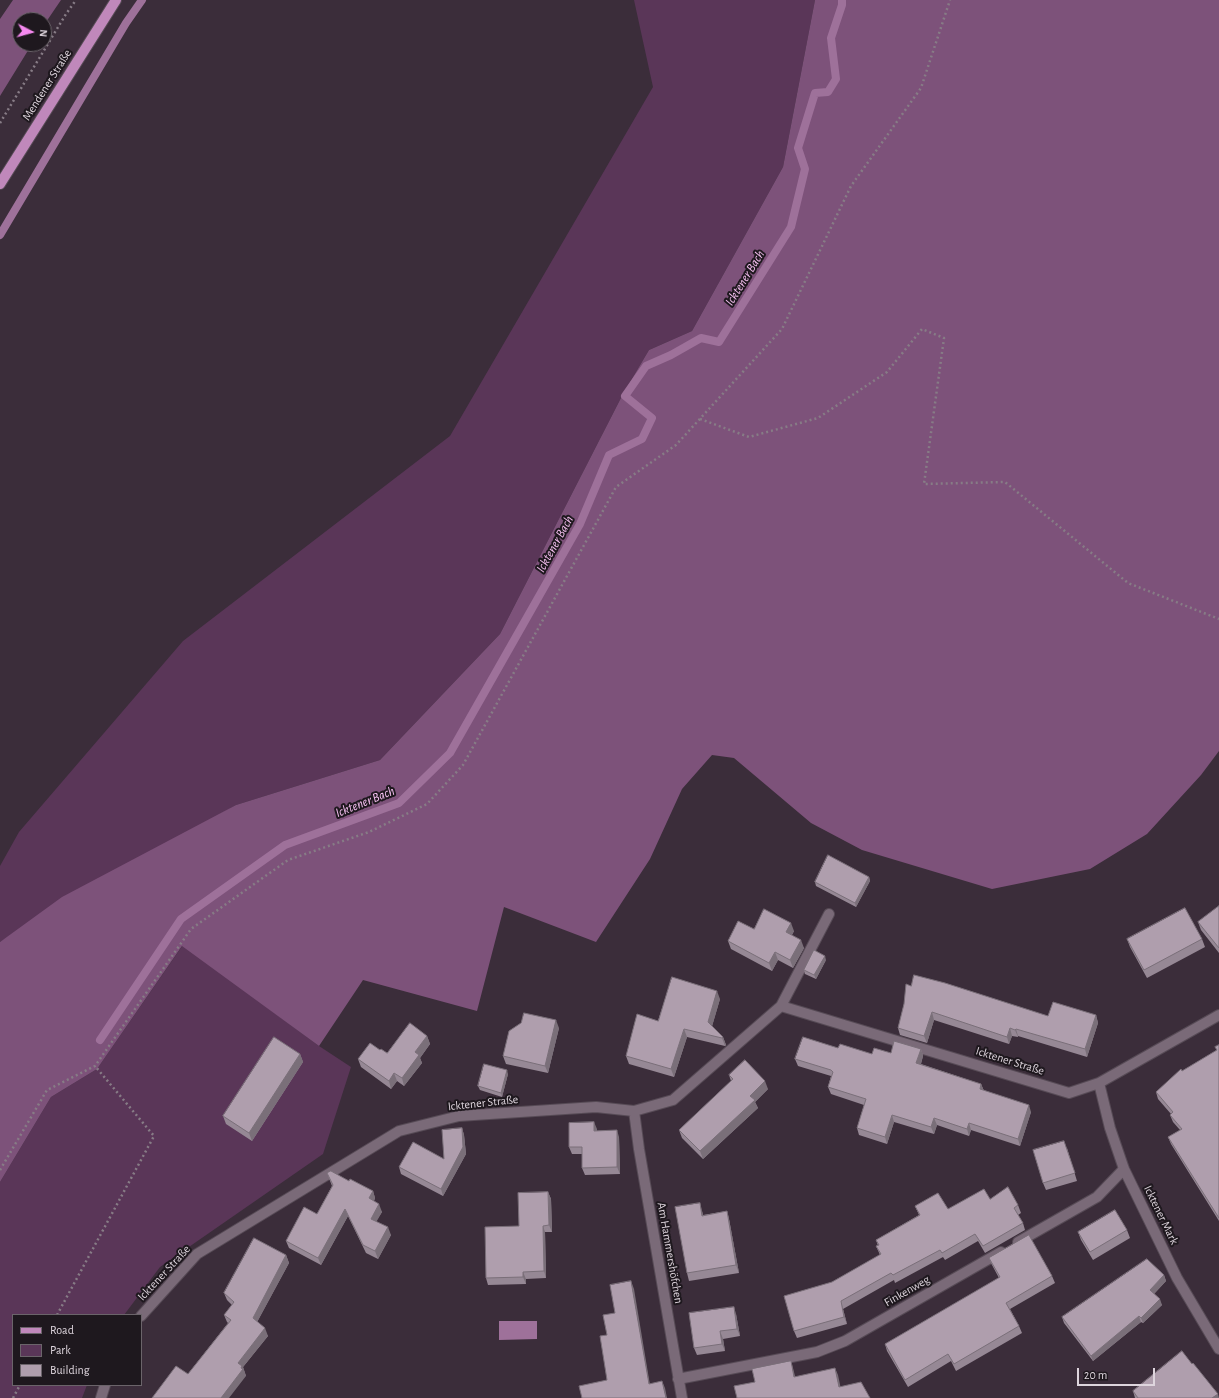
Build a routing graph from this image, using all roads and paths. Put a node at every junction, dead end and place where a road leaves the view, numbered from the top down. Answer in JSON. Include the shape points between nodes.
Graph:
{"nodes":[{"id":1,"x":76,"y":0,"type":"edge"},
{"id":2,"x":116,"y":0,"type":"edge"},
{"id":3,"x":950,"y":0,"type":"edge"},
{"id":4,"x":0,"y":123,"type":"edge"},
{"id":5,"x":0,"y":184,"type":"edge"},
{"id":6,"x":700,"y":419,"type":"junction"},
{"id":7,"x":1219,"y":619,"type":"edge"},
{"id":8,"x":829,"y":914,"type":"dead end"},
{"id":9,"x":781,"y":1006,"type":"junction"},
{"id":10,"x":1219,"y":1015,"type":"edge"},
{"id":11,"x":95,"y":1066,"type":"junction"},
{"id":12,"x":1099,"y":1083,"type":"junction"},
{"id":13,"x":634,"y":1111,"type":"junction"},
{"id":14,"x":1124,"y":1168,"type":"junction"},
{"id":15,"x":0,"y":1170,"type":"edge"},
{"id":16,"x":58,"y":1314,"type":"edge"},
{"id":17,"x":142,"y":1315,"type":"edge"},
{"id":18,"x":1219,"y":1349,"type":"edge"},
{"id":19,"x":678,"y":1379,"type":"junction"},
{"id":20,"x":19,"y":1386,"type":"edge"},
{"id":21,"x":105,"y":1386,"type":"edge"},
{"id":22,"x":13,"y":1398,"type":"edge"},
{"id":23,"x":101,"y":1398,"type":"edge"},
{"id":24,"x":682,"y":1398,"type":"edge"}],
"edges":[{"from":1,"to":4,"type":"path"},
{"from":2,"to":5,"type":"main road","name":"Mendener Straße"},
{"from":3,"to":6,"type":"path","via":[[921,88],[851,186],[782,329]]},
{"from":6,"to":7,"type":"path","via":[[750,437],[818,418],[887,372],[922,329],[944,338],[924,484],[1005,482],[1128,583]]},
{"from":6,"to":11,"type":"path","via":[[676,445],[616,487],[463,765],[427,804],[369,832],[288,860],[191,929]]},
{"from":8,"to":9,"type":"street","name":"Icktener Straße"},
{"from":9,"to":12,"type":"street","name":"Icktener Straße","via":[[1069,1093]]},
{"from":9,"to":13,"type":"street","name":"Icktener Straße","via":[[673,1100]]},
{"from":10,"to":12,"type":"street","name":"Icktener Straße"},
{"from":11,"to":15,"type":"path","via":[[47,1090]]},
{"from":11,"to":16,"type":"path","via":[[154,1136]]},
{"from":12,"to":14,"type":"street","name":"Icktener Mark","via":[[1110,1128]]},
{"from":13,"to":17,"type":"street","name":"Icktener Straße","via":[[596,1107],[459,1116],[399,1131],[197,1254]]},
{"from":13,"to":19,"type":"street","name":"Am Hammershöfchen"},
{"from":14,"to":18,"type":"street","name":"Icktener Mark","via":[[1177,1278]]},
{"from":14,"to":19,"type":"street","name":"Finkenweg","via":[[1097,1197],[845,1341],[817,1352]]},
{"from":19,"to":24,"type":"street","name":"Am Hammershöfchen"},
{"from":20,"to":22,"type":"path"},
{"from":21,"to":23,"type":"street"}]}
